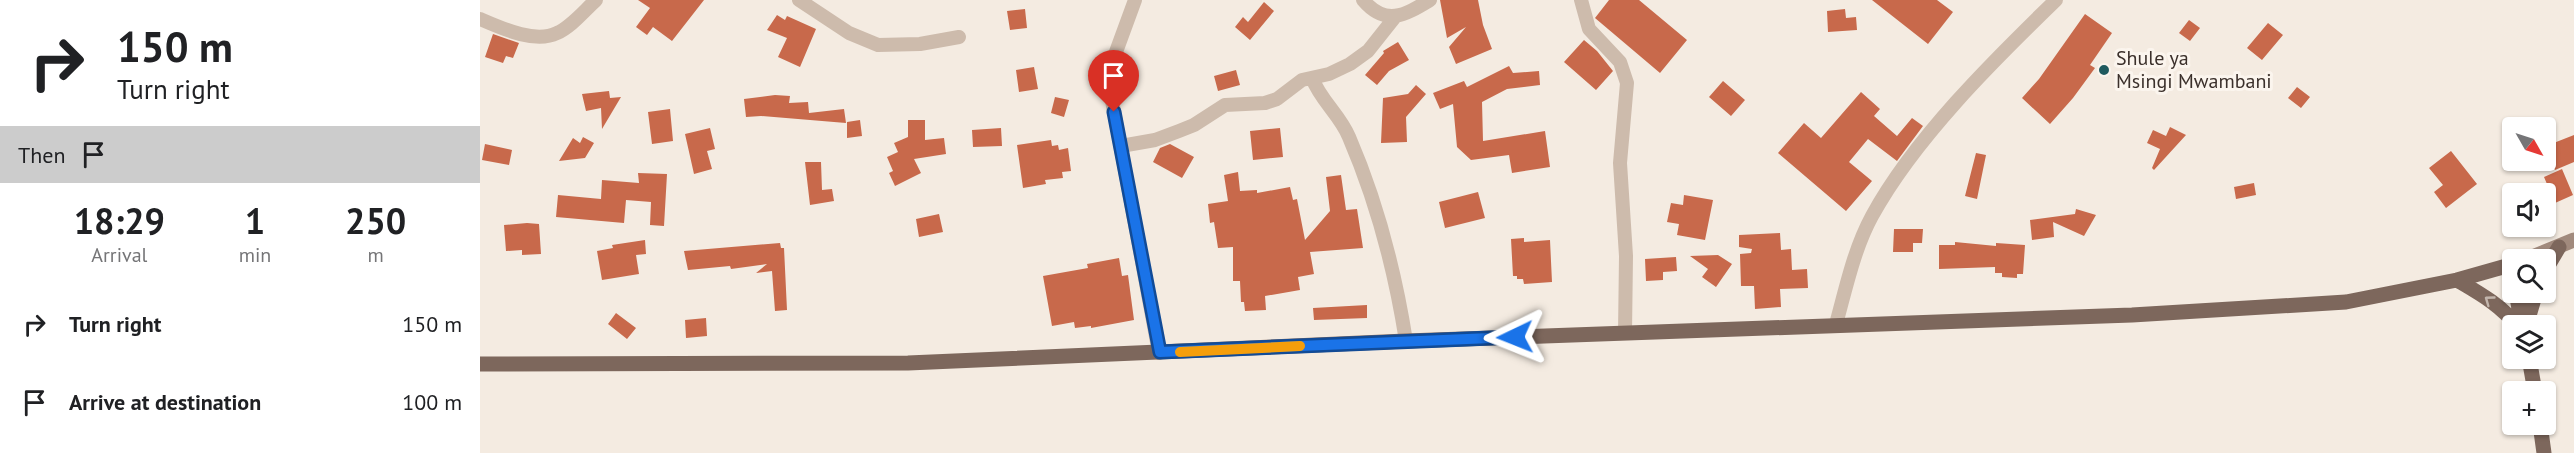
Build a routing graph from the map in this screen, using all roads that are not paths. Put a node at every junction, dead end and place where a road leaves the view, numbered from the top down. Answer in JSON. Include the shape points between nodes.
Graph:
{"nodes":[{"id":1,"x":596,"y":0,"type":"edge"},
{"id":2,"x":799,"y":0,"type":"edge"},
{"id":3,"x":1135,"y":0,"type":"edge"},
{"id":4,"x":1363,"y":0,"type":"edge"},
{"id":5,"x":1430,"y":0,"type":"edge"},
{"id":6,"x":1581,"y":0,"type":"edge"},
{"id":7,"x":2056,"y":0,"type":"edge"},
{"id":8,"x":1395,"y":17,"type":"junction"},
{"id":9,"x":480,"y":19,"type":"edge"},
{"id":10,"x":959,"y":37,"type":"dead end"},
{"id":11,"x":1312,"y":78,"type":"junction"},
{"id":12,"x":1121,"y":146,"type":"junction"},
{"id":13,"x":2574,"y":240,"type":"edge"},
{"id":14,"x":2559,"y":247,"type":"junction"},
{"id":15,"x":2554,"y":249,"type":"edge"},
{"id":16,"x":2556,"y":252,"type":"edge"},
{"id":17,"x":2502,"y":271,"type":"edge"},
{"id":18,"x":2457,"y":280,"type":"junction"},
{"id":19,"x":2509,"y":315,"type":"edge"},
{"id":20,"x":1836,"y":324,"type":"junction"},
{"id":21,"x":1625,"y":333,"type":"junction"},
{"id":22,"x":1406,"y":341,"type":"junction"},
{"id":23,"x":1160,"y":352,"type":"junction"},
{"id":24,"x":480,"y":364,"type":"edge"},
{"id":25,"x":2542,"y":435,"type":"edge"},
{"id":26,"x":2544,"y":453,"type":"edge"}],
"edges":[{"from":1,"to":9,"type":"street","via":[[559,33],[549,36],[536,37]]},
{"from":2,"to":10,"type":"street","via":[[849,33],[878,45],[920,44]]},
{"from":3,"to":12,"type":"street","via":[[1109,71]]},
{"from":4,"to":8,"type":"street","via":[[1383,15]]},
{"from":5,"to":8,"type":"street"},
{"from":6,"to":21,"type":"street","via":[[1589,29],[1620,62],[1627,83],[1620,163],[1626,256]]},
{"from":7,"to":20,"type":"street","via":[[1978,80],[1894,178],[1871,218],[1851,268]]},
{"from":8,"to":11,"type":"street","via":[[1368,51],[1350,64]]},
{"from":11,"to":12,"type":"street","via":[[1296,83],[1277,99],[1225,105],[1179,131]]},
{"from":11,"to":22,"type":"street","via":[[1326,105],[1344,125],[1365,178],[1398,286]]},
{"from":12,"to":23,"type":"street"},
{"from":13,"to":14,"type":"street"},
{"from":14,"to":15,"type":"street"},
{"from":14,"to":16,"type":"main road"},
{"from":17,"to":18,"type":"main road"},
{"from":19,"to":18,"type":"main road","one_way":true},
{"from":18,"to":20,"type":"main road","via":[[2307,306]]},
{"from":20,"to":21,"type":"main road"},
{"from":21,"to":22,"type":"main road"},
{"from":22,"to":23,"type":"main road"},
{"from":23,"to":24,"type":"main road","via":[[908,363]]},
{"from":25,"to":26,"type":"main road"}]}
